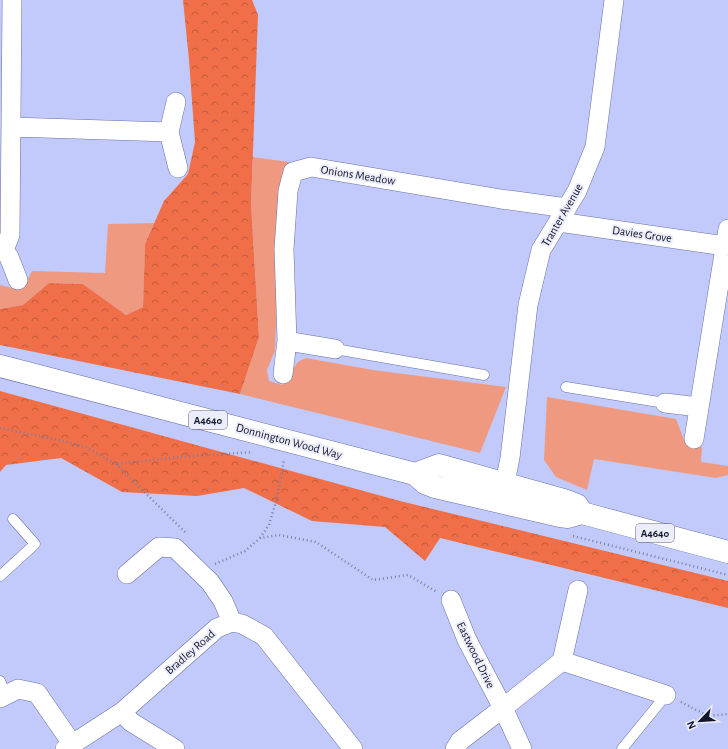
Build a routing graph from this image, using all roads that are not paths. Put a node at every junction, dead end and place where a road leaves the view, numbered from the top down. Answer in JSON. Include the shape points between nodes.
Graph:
{"nodes":[{"id":1,"x":12,"y":0,"type":"edge"},
{"id":2,"x":614,"y":0,"type":"edge"},
{"id":3,"x":176,"y":102,"type":"dead end"},
{"id":4,"x":12,"y":127,"type":"junction"},
{"id":5,"x":169,"y":132,"type":"junction"},
{"id":6,"x":178,"y":168,"type":"dead end"},
{"id":7,"x":563,"y":215,"type":"junction"},
{"id":8,"x":727,"y":237,"type":"edge"},
{"id":9,"x":2,"y":249,"type":"edge"},
{"id":10,"x":18,"y":280,"type":"dead end"},
{"id":11,"x":287,"y":341,"type":"junction"},
{"id":12,"x":335,"y":349,"type":"joint"},
{"id":13,"x":0,"y":366,"type":"edge"},
{"id":14,"x":283,"y":374,"type":"dead end"},
{"id":15,"x":484,"y":375,"type":"dead end"},
{"id":16,"x":566,"y":387,"type":"dead end"},
{"id":17,"x":665,"y":403,"type":"joint"},
{"id":18,"x":699,"y":407,"type":"junction"},
{"id":19,"x":694,"y":439,"type":"dead end"},
{"id":20,"x":503,"y":492,"type":"junction"},
{"id":21,"x":13,"y":519,"type":"dead end"},
{"id":22,"x":728,"y":552,"type":"edge"},
{"id":23,"x":127,"y":574,"type":"dead end"},
{"id":24,"x":0,"y":576,"type":"edge"},
{"id":25,"x":578,"y":590,"type":"dead end"},
{"id":26,"x":451,"y":600,"type":"road end"},
{"id":27,"x":232,"y":622,"type":"junction"},
{"id":28,"x":562,"y":661,"type":"junction"},
{"id":29,"x":2,"y":691,"type":"edge"},
{"id":30,"x":666,"y":695,"type":"joint"},
{"id":31,"x":503,"y":708,"type":"junction"},
{"id":32,"x":122,"y":712,"type":"junction"},
{"id":33,"x":69,"y":747,"type":"edge"},
{"id":34,"x":175,"y":749,"type":"edge"},
{"id":35,"x":353,"y":749,"type":"edge"},
{"id":36,"x":455,"y":749,"type":"edge"},
{"id":37,"x":522,"y":749,"type":"edge"},
{"id":38,"x":622,"y":749,"type":"edge"}],
"edges":[{"from":1,"to":4,"type":"street"},
{"from":2,"to":7,"type":"street","name":"Tranter Avenue","via":[[595,147],[577,191]]},
{"from":3,"to":5,"type":"street"},
{"from":4,"to":5,"type":"street"},
{"from":4,"to":9,"type":"street","via":[[10,235]]},
{"from":5,"to":6,"type":"street"},
{"from":7,"to":8,"type":"street","name":"Davies Grove"},
{"from":7,"to":11,"type":"street","name":"Onions Meadow","via":[[501,199],[311,167],[293,172],[288,191],[284,249]]},
{"from":7,"to":20,"type":"street","name":"Tranter Avenue","via":[[541,250],[528,305],[512,445]]},
{"from":8,"to":18,"type":"street","name":"Davies Grove"},
{"from":9,"to":10,"type":"street","via":[[9,257]]},
{"from":11,"to":12,"type":"street"},
{"from":11,"to":14,"type":"street","name":"Onions Meadow"},
{"from":12,"to":15,"type":"lane"},
{"from":13,"to":20,"type":"main road","name":"Donnington Wood Way","number":"A4640","via":[[415,474],[439,464]]},
{"from":16,"to":17,"type":"lane"},
{"from":17,"to":18,"type":"street"},
{"from":18,"to":19,"type":"street","name":"Davies Grove"},
{"from":20,"to":22,"type":"main road","name":"Donnington Wood Way","number":"A4640","via":[[560,516],[576,516],[582,513]]},
{"from":21,"to":24,"type":"lane","via":[[35,544]]},
{"from":23,"to":27,"type":"street","via":[[159,547],[175,548],[210,582],[223,601]]},
{"from":25,"to":28,"type":"street"},
{"from":26,"to":31,"type":"street","name":"Eastwood Drive","via":[[467,640]]},
{"from":27,"to":32,"type":"street","name":"Bradley Road","via":[[217,628]]},
{"from":27,"to":35,"type":"street","via":[[242,624],[264,636]]},
{"from":28,"to":30,"type":"street"},
{"from":28,"to":31,"type":"street"},
{"from":29,"to":33,"type":"street","via":[[18,689],[37,692]]},
{"from":30,"to":38,"type":"lane"},
{"from":31,"to":36,"type":"street","via":[[460,741]]},
{"from":31,"to":37,"type":"street","name":"Eastwood Drive"},
{"from":32,"to":33,"type":"street","name":"Bradley Road"},
{"from":32,"to":34,"type":"street","via":[[131,722]]}]}
